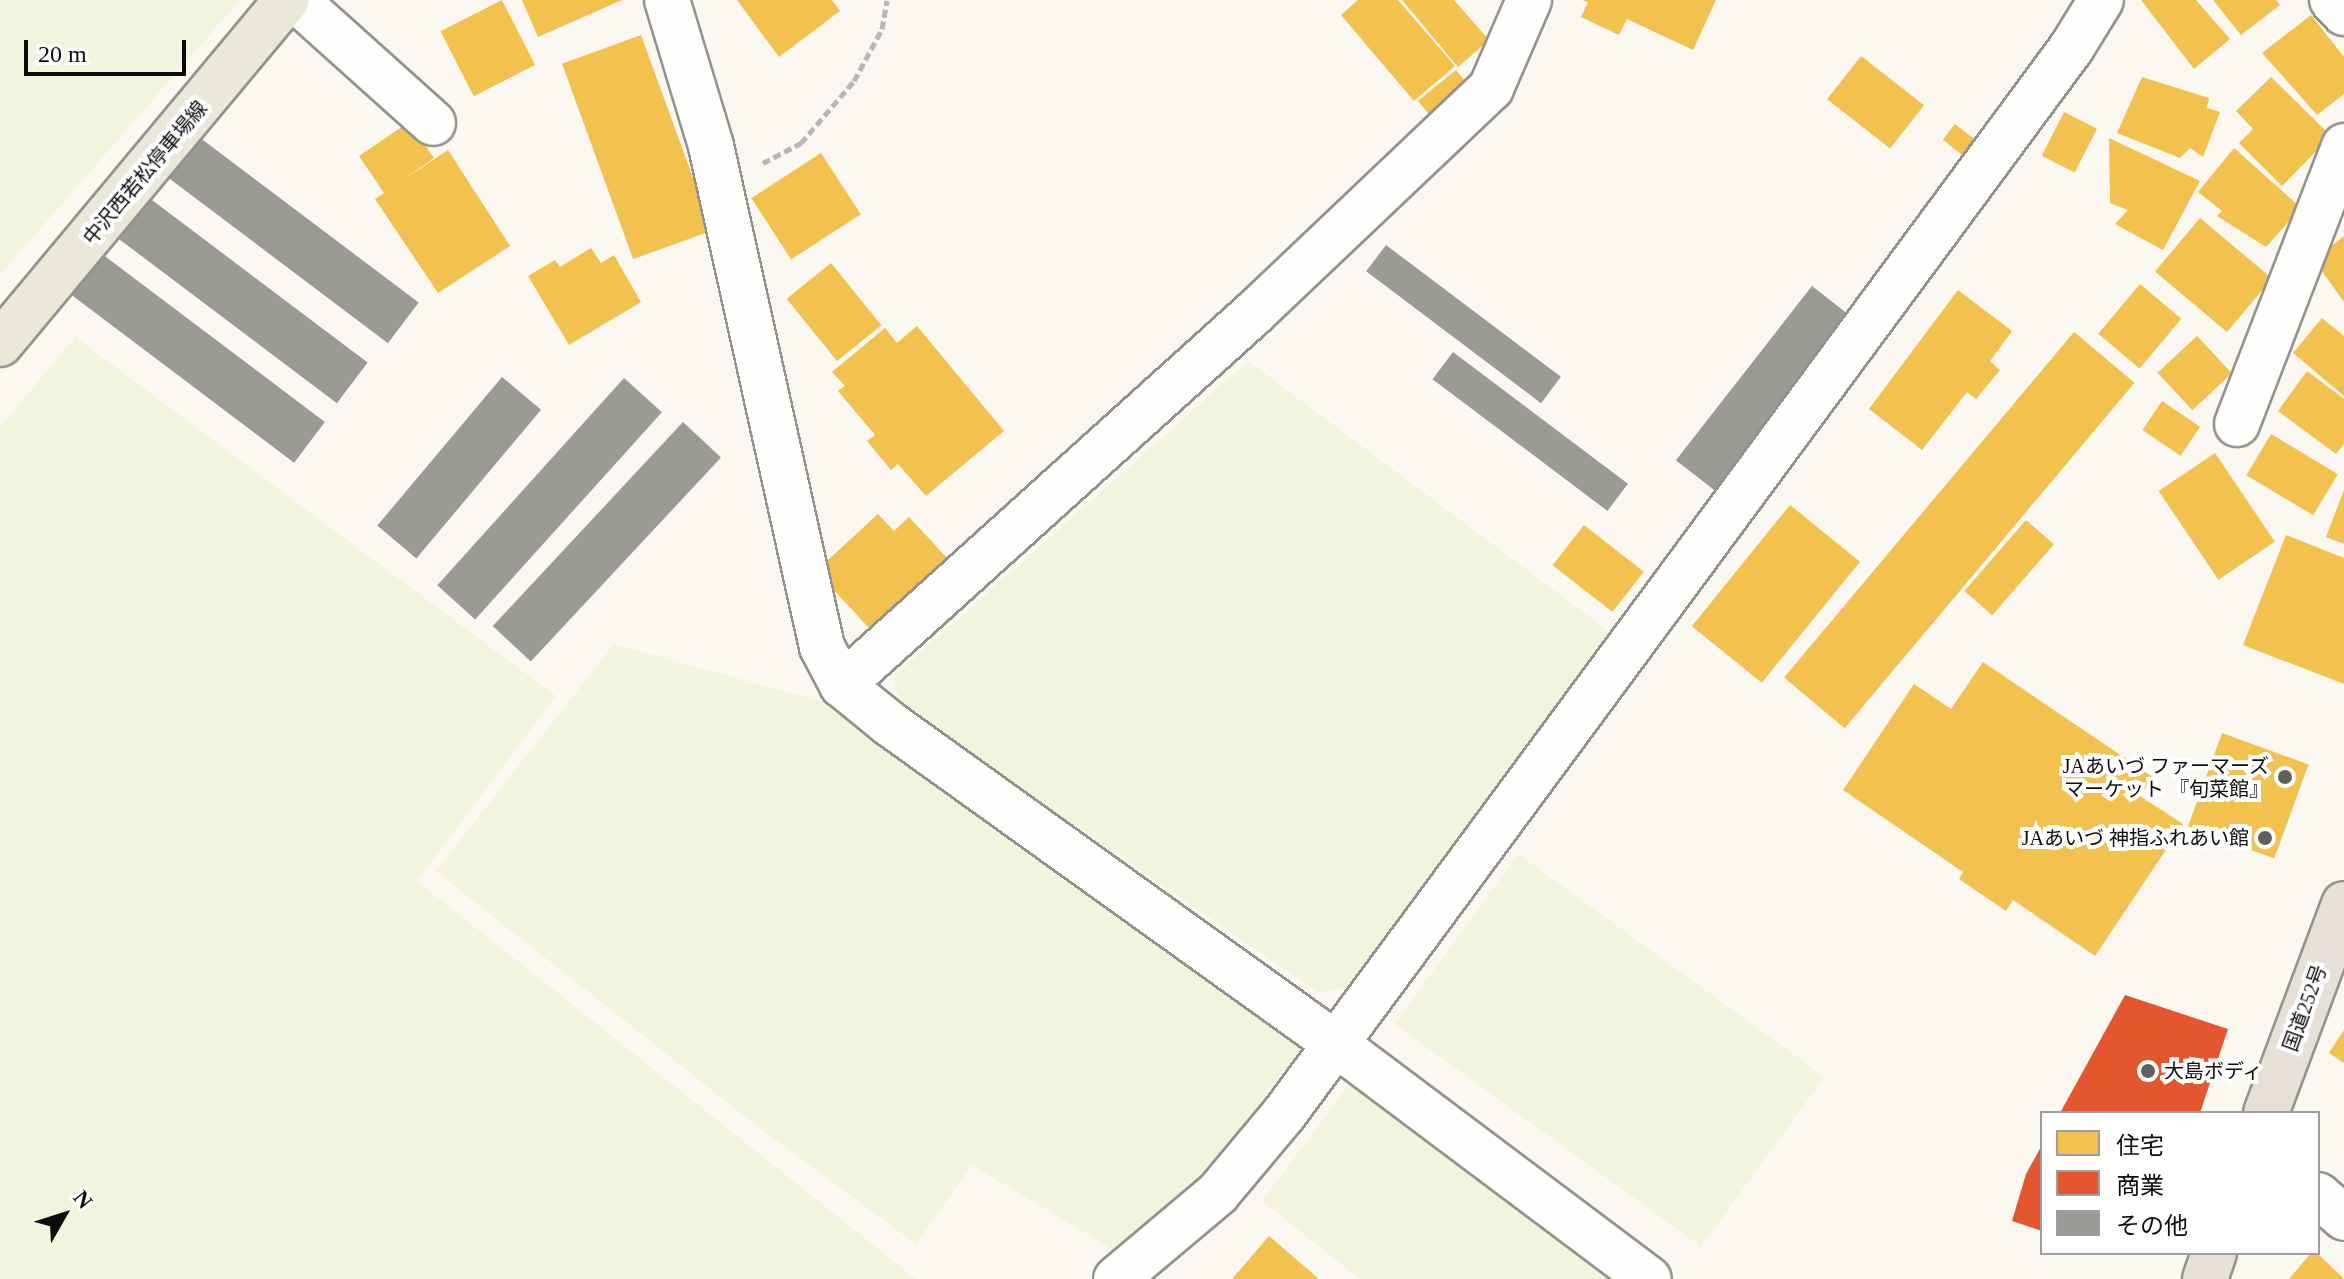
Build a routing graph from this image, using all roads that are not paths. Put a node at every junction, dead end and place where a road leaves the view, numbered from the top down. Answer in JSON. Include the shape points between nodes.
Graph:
{"nodes":[{"id":1,"x":287,"y":0,"type":"edge"},
{"id":2,"x":296,"y":0,"type":"edge"},
{"id":3,"x":667,"y":0,"type":"edge"},
{"id":4,"x":1529,"y":0,"type":"edge"},
{"id":5,"x":2101,"y":0,"type":"edge"},
{"id":6,"x":2332,"y":0,"type":"edge"},
{"id":7,"x":2344,"y":13,"type":"edge"},
{"id":8,"x":433,"y":123,"type":"dead end"},
{"id":9,"x":2344,"y":146,"type":"edge"},
{"id":10,"x":0,"y":344,"type":"edge"},
{"id":11,"x":2237,"y":424,"type":"dead end"},
{"id":12,"x":842,"y":685,"type":"junction"},
{"id":13,"x":2344,"y":904,"type":"edge"},
{"id":14,"x":1336,"y":1044,"type":"junction"},
{"id":15,"x":2267,"y":1111,"type":"edge"},
{"id":16,"x":2320,"y":1197,"type":"edge"},
{"id":17,"x":2344,"y":1218,"type":"edge"},
{"id":18,"x":2213,"y":1255,"type":"edge"},
{"id":19,"x":1116,"y":1279,"type":"edge"},
{"id":20,"x":1649,"y":1279,"type":"edge"},
{"id":21,"x":2205,"y":1279,"type":"edge"}],
"edges":[{"from":1,"to":10,"type":"main road","name":"中沢西若松停車場線"},
{"from":2,"to":8,"type":"street"},
{"from":3,"to":12,"type":"street","via":[[720,186],[822,647]]},
{"from":4,"to":12,"type":"street","via":[[1491,88],[1254,313]]},
{"from":5,"to":14,"type":"street","via":[[2072,47]]},
{"from":6,"to":7,"type":"street"},
{"from":9,"to":11,"type":"street"},
{"from":12,"to":14,"type":"street"},
{"from":13,"to":15,"type":"highway","name":"国道252号"},
{"from":14,"to":19,"type":"street","via":[[1218,1193]]},
{"from":14,"to":20,"type":"street"},
{"from":16,"to":17,"type":"street"},
{"from":18,"to":21,"type":"highway"}]}
